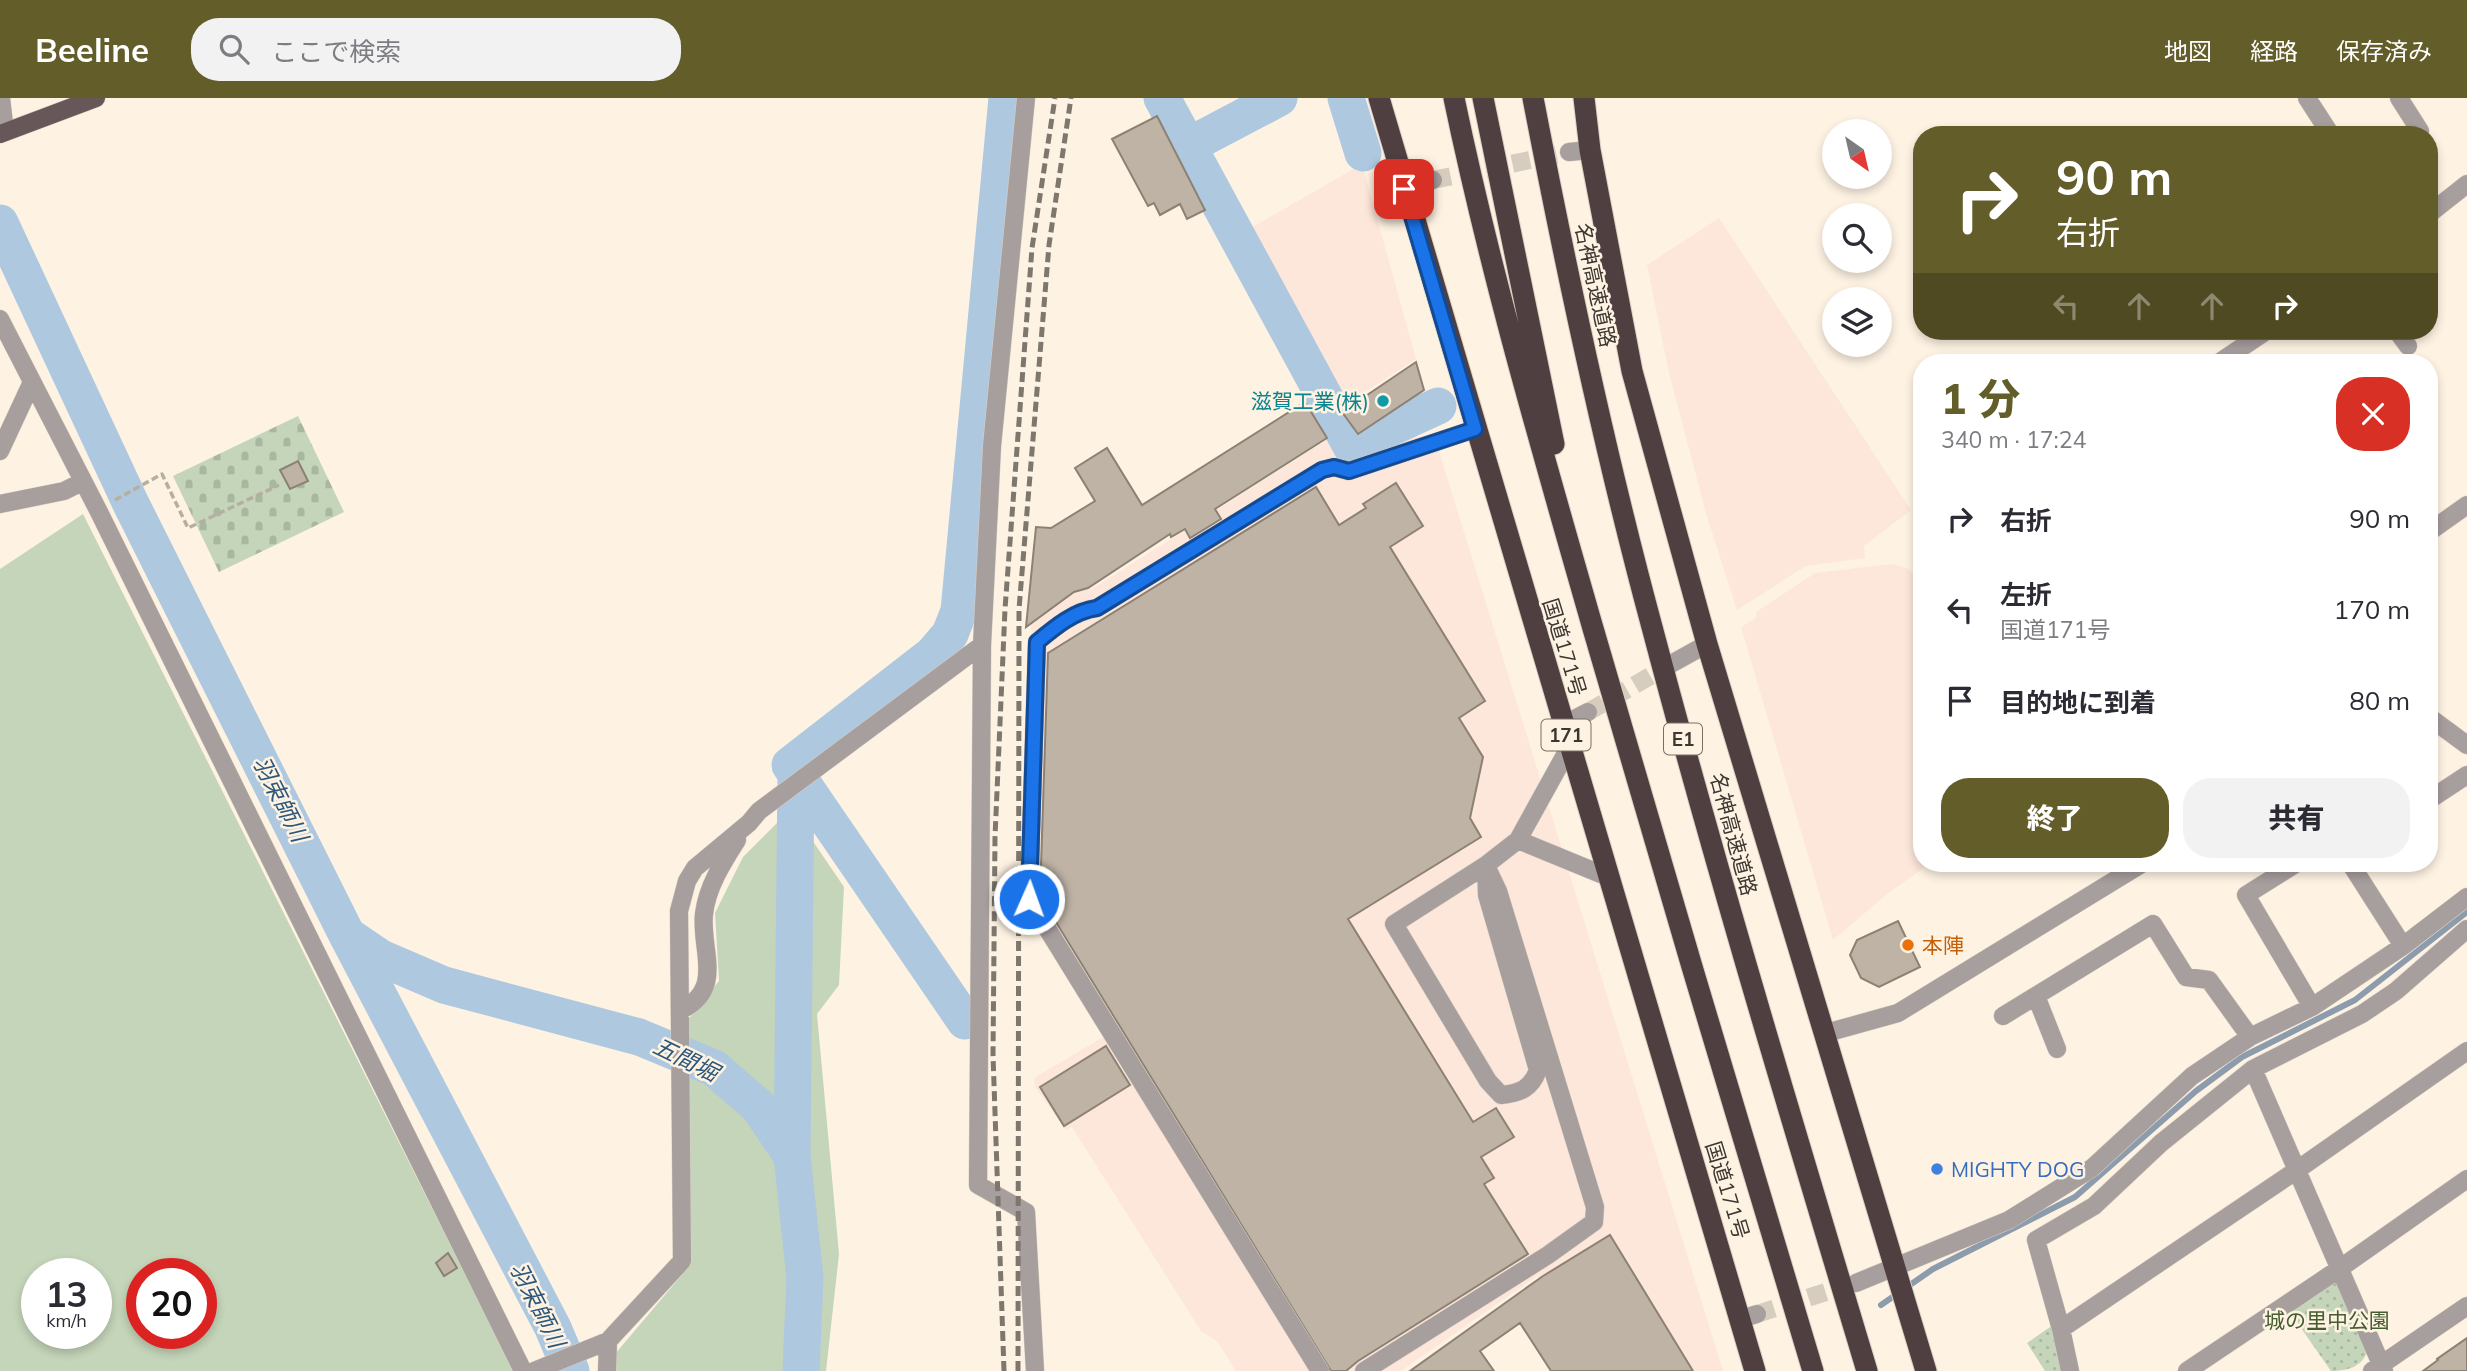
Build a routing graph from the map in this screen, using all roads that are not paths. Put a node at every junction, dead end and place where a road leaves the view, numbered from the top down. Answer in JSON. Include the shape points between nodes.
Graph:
{"nodes":[{"id":1,"x":1,"y":98,"type":"edge"},
{"id":2,"x":96,"y":98,"type":"edge"},
{"id":3,"x":1026,"y":98,"type":"edge"},
{"id":4,"x":1379,"y":98,"type":"edge"},
{"id":5,"x":1454,"y":98,"type":"edge"},
{"id":6,"x":1483,"y":98,"type":"edge"},
{"id":7,"x":1533,"y":98,"type":"edge"},
{"id":8,"x":1584,"y":98,"type":"edge"},
{"id":9,"x":2307,"y":98,"type":"edge"},
{"id":10,"x":2399,"y":98,"type":"edge"},
{"id":11,"x":2325,"y":126,"type":"edge"},
{"id":12,"x":2417,"y":126,"type":"edge"},
{"id":13,"x":2,"y":133,"type":"edge"},
{"id":14,"x":1433,"y":180,"type":"tunnel mouth"},
{"id":15,"x":2466,"y":188,"type":"edge"},
{"id":16,"x":1404,"y":189,"type":"junction"},
{"id":17,"x":2438,"y":208,"type":"edge"},
{"id":18,"x":0,"y":319,"type":"edge"},
{"id":19,"x":2253,"y":340,"type":"edge"},
{"id":20,"x":2404,"y":340,"type":"edge"},
{"id":21,"x":2408,"y":346,"type":"dead end"},
{"id":22,"x":2232,"y":354,"type":"edge"},
{"id":23,"x":32,"y":382,"type":"junction"},
{"id":24,"x":1475,"y":429,"type":"junction"},
{"id":25,"x":0,"y":451,"type":"edge"},
{"id":26,"x":82,"y":482,"type":"junction"},
{"id":27,"x":0,"y":503,"type":"edge"},
{"id":28,"x":2467,"y":505,"type":"edge"},
{"id":29,"x":2438,"y":526,"type":"edge"},
{"id":30,"x":1707,"y":644,"type":"junction"},
{"id":31,"x":982,"y":645,"type":"junction"},
{"id":32,"x":1671,"y":664,"type":"tunnel mouth"},
{"id":33,"x":1588,"y":712,"type":"tunnel mouth"},
{"id":34,"x":2438,"y":724,"type":"edge"},
{"id":35,"x":1563,"y":725,"type":"junction"},
{"id":36,"x":2467,"y":745,"type":"edge"},
{"id":37,"x":1570,"y":746,"type":"junction"},
{"id":38,"x":2467,"y":775,"type":"edge"},
{"id":39,"x":2438,"y":794,"type":"edge"},
{"id":40,"x":754,"y":817,"type":"junction"},
{"id":41,"x":1518,"y":840,"type":"junction"},
{"id":42,"x":1655,"y":843,"type":"junction"},
{"id":43,"x":1486,"y":865,"type":"junction"},
{"id":44,"x":2128,"y":872,"type":"edge"},
{"id":45,"x":2283,"y":872,"type":"edge"},
{"id":46,"x":2356,"y":872,"type":"edge"},
{"id":47,"x":1608,"y":877,"type":"junction"},
{"id":48,"x":2467,"y":897,"type":"edge"},
{"id":49,"x":2467,"y":929,"type":"edge"},
{"id":50,"x":2403,"y":946,"type":"junction"},
{"id":51,"x":2036,"y":996,"type":"junction"},
{"id":52,"x":2312,"y":1007,"type":"junction"},
{"id":53,"x":681,"y":1010,"type":"junction"},
{"id":54,"x":2003,"y":1016,"type":"dead end"},
{"id":55,"x":1826,"y":1033,"type":"junction"},
{"id":56,"x":2250,"y":1037,"type":"junction"},
{"id":57,"x":2057,"y":1049,"type":"dead end"},
{"id":58,"x":2467,"y":1051,"type":"edge"},
{"id":59,"x":2253,"y":1069,"type":"junction"},
{"id":60,"x":2297,"y":1170,"type":"junction"},
{"id":61,"x":2467,"y":1179,"type":"edge"},
{"id":62,"x":1894,"y":1265,"type":"junction"},
{"id":63,"x":2339,"y":1269,"type":"junction"},
{"id":64,"x":1856,"y":1283,"type":"tunnel mouth"},
{"id":65,"x":2467,"y":1306,"type":"edge"},
{"id":66,"x":2061,"y":1329,"type":"junction"},
{"id":67,"x":599,"y":1344,"type":"junction"},
{"id":68,"x":2379,"y":1369,"type":"edge"},
{"id":69,"x":1753,"y":1370,"type":"edge"},
{"id":70,"x":523,"y":1371,"type":"edge"},
{"id":71,"x":534,"y":1371,"type":"edge"},
{"id":72,"x":607,"y":1371,"type":"edge"},
{"id":73,"x":1035,"y":1371,"type":"edge"},
{"id":74,"x":1320,"y":1371,"type":"edge"},
{"id":75,"x":1364,"y":1371,"type":"edge"},
{"id":76,"x":1813,"y":1371,"type":"edge"},
{"id":77,"x":1867,"y":1371,"type":"edge"},
{"id":78,"x":1926,"y":1371,"type":"edge"},
{"id":79,"x":2070,"y":1371,"type":"edge"},
{"id":80,"x":2187,"y":1371,"type":"edge"}],
"edges":[{"from":1,"to":13,"type":"street"},
{"from":2,"to":13,"type":"main road"},
{"from":3,"to":31,"type":"street","via":[[992,446]]},
{"from":4,"to":16,"type":"highway","name":"国道171号","number":"171"},
{"from":5,"to":42,"type":"highway","via":[[1522,381]]},
{"from":6,"to":42,"type":"highway","via":[[1587,591]]},
{"from":7,"to":77,"type":"highway","name":"名神高速道路","number":"E1","via":[[1591,375],[1651,624],[1729,908]]},
{"from":8,"to":30,"type":"highway","via":[[1580,151],[1632,371]]},
{"from":9,"to":11,"type":"street"},
{"from":10,"to":12,"type":"street"},
{"from":14,"to":16,"type":"street"},
{"from":15,"to":17,"type":"street"},
{"from":16,"to":24,"type":"highway","name":"国道171号","number":"171"},
{"from":18,"to":23,"type":"street"},
{"from":19,"to":22,"type":"street"},
{"from":20,"to":21,"type":"street"},
{"from":23,"to":25,"type":"street"},
{"from":23,"to":26,"type":"street"},
{"from":24,"to":35,"type":"highway","name":"国道171号","number":"171"},
{"from":24,"to":74,"type":"street","via":[[1349,471],[1322,470],[1097,608],[1084,609],[1037,642],[1029,899]]},
{"from":26,"to":27,"type":"street","via":[[64,491]]},
{"from":26,"to":70,"type":"street"},
{"from":28,"to":29,"type":"street"},
{"from":30,"to":32,"type":"street"},
{"from":30,"to":55,"type":"highway"},
{"from":31,"to":40,"type":"street"},
{"from":31,"to":73,"type":"street","via":[[978,1185],[1026,1212]]},
{"from":33,"to":35,"type":"street"},
{"from":34,"to":36,"type":"street"},
{"from":35,"to":37,"type":"highway","name":"国道171号","number":"171"},
{"from":37,"to":41,"type":"street"},
{"from":37,"to":47,"type":"highway","name":"国道171号","number":"171"},
{"from":38,"to":39,"type":"street"},
{"from":40,"to":53,"type":"street","via":[[713,882],[704,914],[708,968],[704,993]]},
{"from":40,"to":53,"type":"street","via":[[695,868],[687,881],[679,911]]},
{"from":41,"to":43,"type":"street"},
{"from":41,"to":47,"type":"street"},
{"from":42,"to":76,"type":"highway"},
{"from":43,"to":43,"type":"street","via":[[1394,924],[1488,1082],[1501,1095],[1533,1084],[1538,1070],[1486,895]]},
{"from":43,"to":75,"type":"street","via":[[1498,891],[1595,1207],[1594,1222]]},
{"from":44,"to":55,"type":"street","via":[[1898,1013]]},
{"from":45,"to":52,"type":"street","via":[[2246,895]]},
{"from":46,"to":50,"type":"street"},
{"from":47,"to":69,"type":"highway","name":"国道171号","number":"171","via":[[1749,1316]]},
{"from":48,"to":50,"type":"street"},
{"from":49,"to":59,"type":"street","via":[[2396,991],[2362,1014]]},
{"from":50,"to":52,"type":"street"},
{"from":51,"to":54,"type":"street"},
{"from":51,"to":56,"type":"street","via":[[2153,924],[2186,978],[2209,980]]},
{"from":51,"to":57,"type":"street"},
{"from":52,"to":56,"type":"street"},
{"from":53,"to":67,"type":"street","via":[[682,1261]]},
{"from":55,"to":62,"type":"highway"},
{"from":56,"to":62,"type":"street","via":[[2192,1076],[2092,1168],[2009,1220]]},
{"from":58,"to":60,"type":"street"},
{"from":59,"to":60,"type":"street"},
{"from":59,"to":66,"type":"street","via":[[2161,1143],[2094,1206],[2036,1240]]},
{"from":60,"to":63,"type":"street"},
{"from":60,"to":66,"type":"street"},
{"from":61,"to":63,"type":"street"},
{"from":62,"to":64,"type":"street"},
{"from":62,"to":78,"type":"highway"},
{"from":63,"to":68,"type":"street"},
{"from":63,"to":80,"type":"street"},
{"from":65,"to":68,"type":"street"},
{"from":66,"to":79,"type":"street"},
{"from":67,"to":71,"type":"street"},
{"from":67,"to":72,"type":"street"}]}
